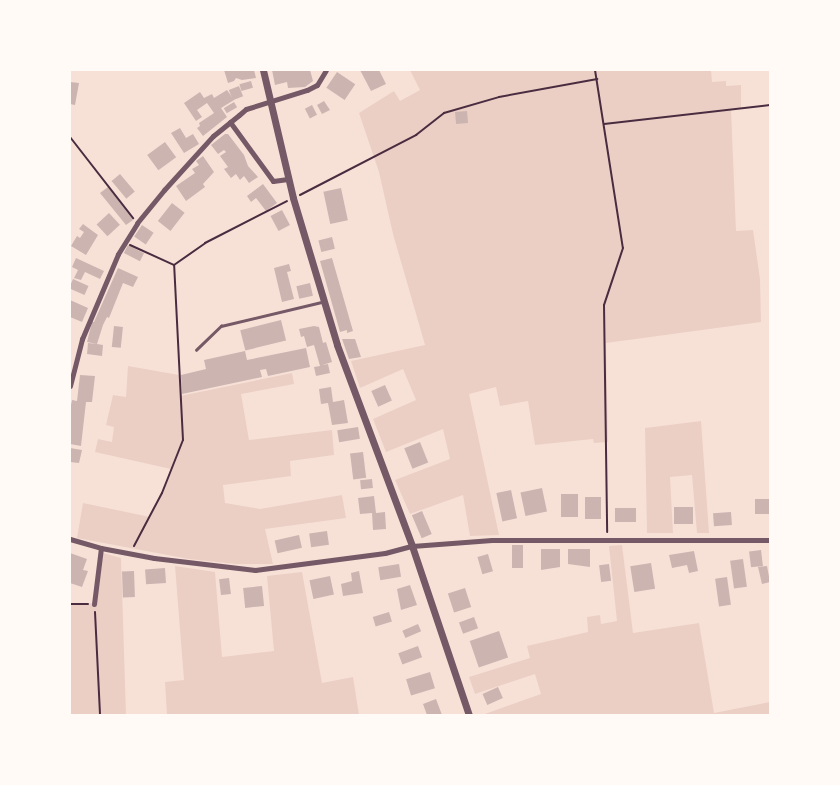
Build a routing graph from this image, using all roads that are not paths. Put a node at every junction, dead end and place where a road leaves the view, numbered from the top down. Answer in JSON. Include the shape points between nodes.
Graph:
{"nodes":[{"id":1,"x":263,"y":70,"type":"edge"},
{"id":2,"x":326,"y":70,"type":"edge"},
{"id":3,"x":270,"y":103,"type":"junction"},
{"id":4,"x":230,"y":122,"type":"junction"},
{"id":5,"x":288,"y":179,"type":"junction"},
{"id":6,"x":324,"y":301,"type":"junction"},
{"id":7,"x":196,"y":350,"type":"dead end"},
{"id":8,"x":70,"y":386,"type":"edge"},
{"id":9,"x":70,"y":539,"type":"edge"},
{"id":10,"x":770,"y":540,"type":"edge"},
{"id":11,"x":412,"y":546,"type":"junction"},
{"id":12,"x":101,"y":548,"type":"junction"},
{"id":13,"x":94,"y":604,"type":"road end"},
{"id":14,"x":469,"y":715,"type":"edge"}],
"edges":[{"from":1,"to":3,"type":"street"},
{"from":2,"to":3,"type":"street","via":[[317,85]]},
{"from":3,"to":4,"type":"street","via":[[246,109]]},
{"from":3,"to":5,"type":"street"},
{"from":4,"to":5,"type":"street","via":[[273,181]]},
{"from":4,"to":8,"type":"street","via":[[188,162],[137,223],[87,324]]},
{"from":5,"to":6,"type":"street"},
{"from":6,"to":7,"type":"lane","via":[[221,326]]},
{"from":6,"to":11,"type":"street","via":[[336,345]]},
{"from":9,"to":12,"type":"street"},
{"from":10,"to":11,"type":"street","via":[[607,538],[492,540]]},
{"from":11,"to":12,"type":"street","via":[[385,553],[255,570]]},
{"from":11,"to":14,"type":"street"},
{"from":12,"to":13,"type":"street"}]}
